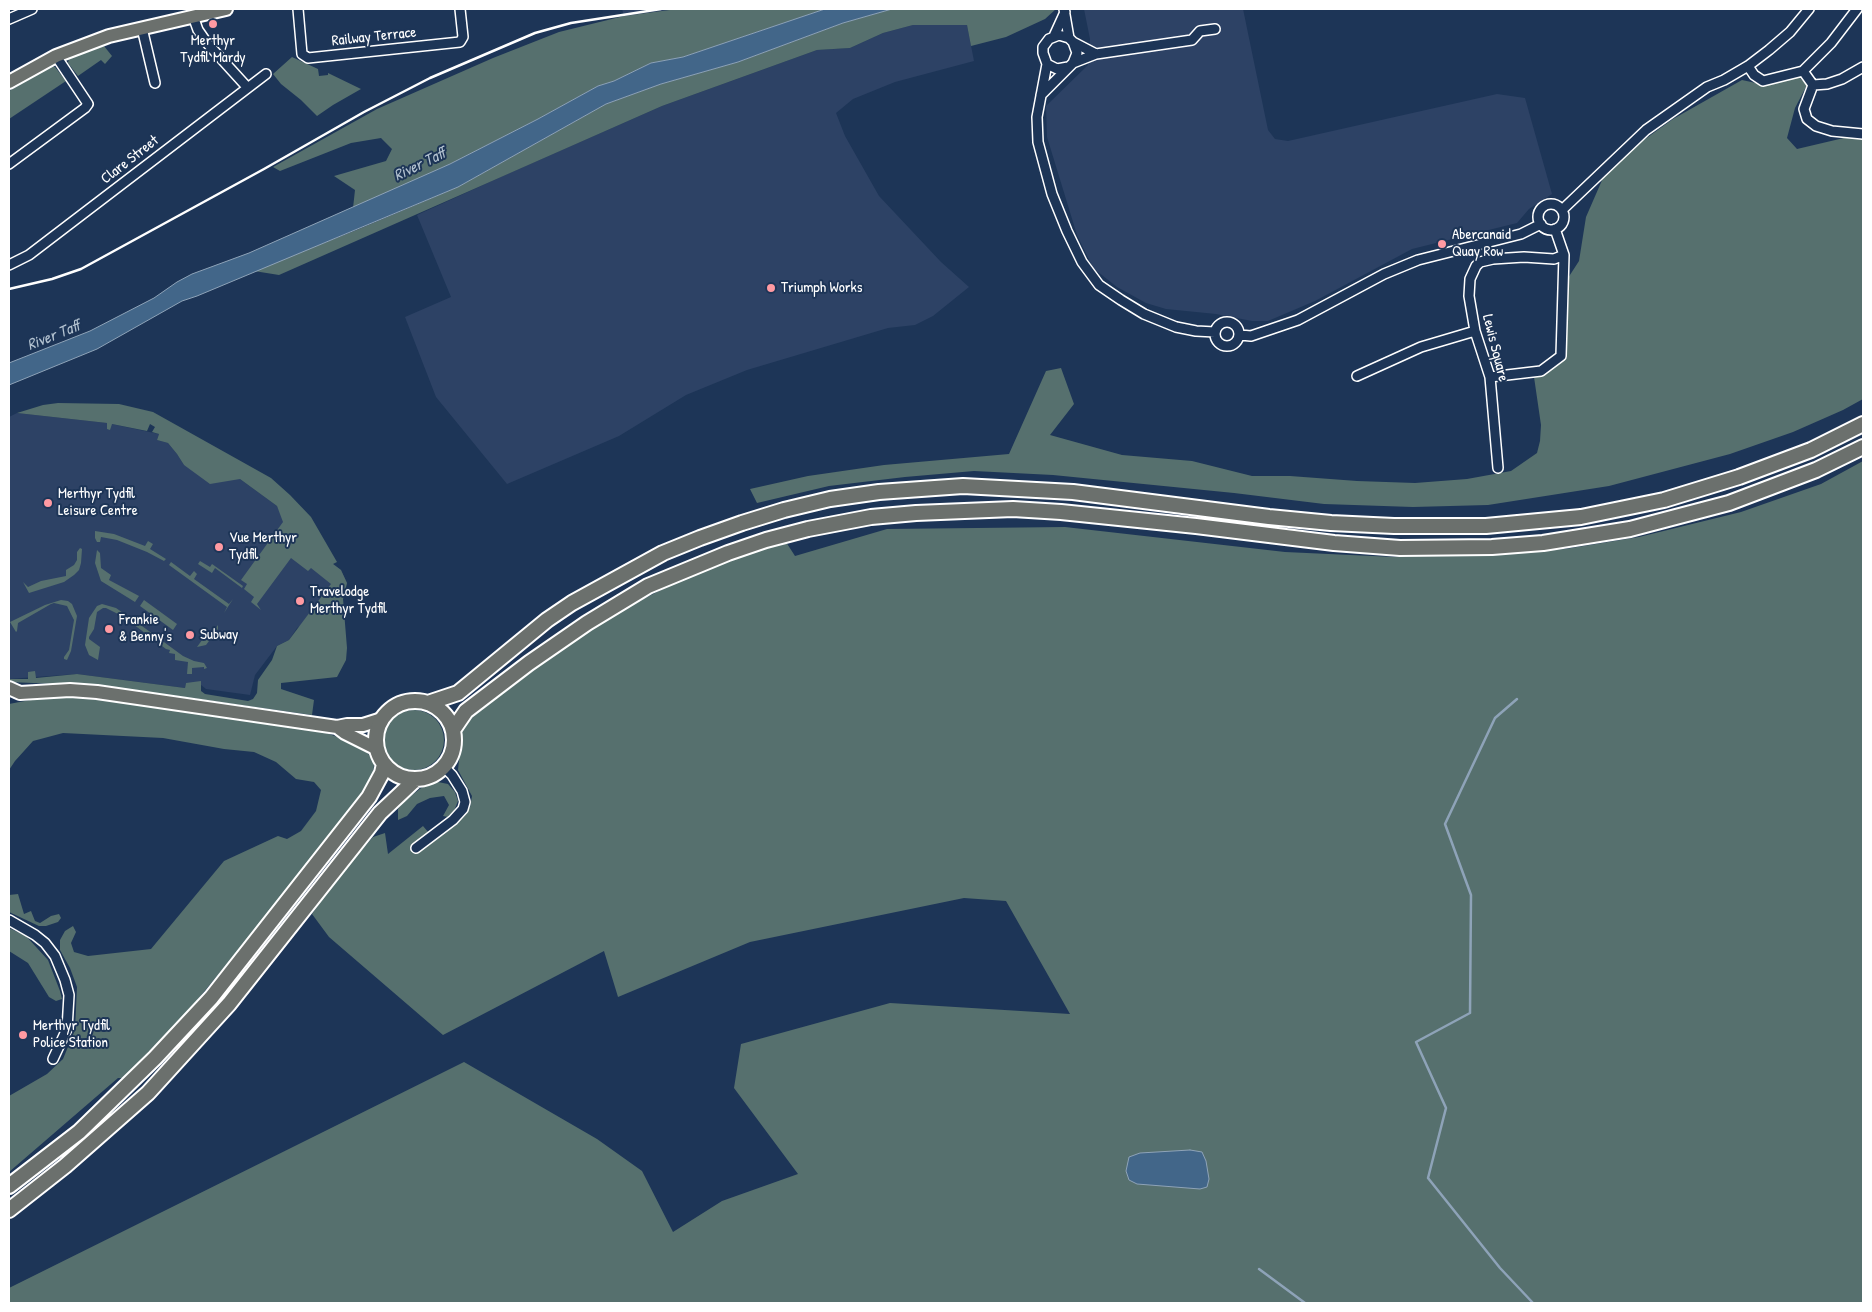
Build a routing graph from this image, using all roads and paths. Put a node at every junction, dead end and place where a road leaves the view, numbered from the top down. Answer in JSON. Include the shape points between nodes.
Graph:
{"nodes":[{"id":1,"x":32,"y":9,"type":"edge"},
{"id":2,"x":226,"y":9,"type":"edge"},
{"id":3,"x":298,"y":9,"type":"edge"},
{"id":4,"x":460,"y":9,"type":"edge"},
{"id":5,"x":1809,"y":9,"type":"edge"},
{"id":6,"x":1857,"y":9,"type":"edge"},
{"id":7,"x":1065,"y":10,"type":"edge"},
{"id":8,"x":193,"y":16,"type":"junction"},
{"id":9,"x":9,"y":19,"type":"edge"},
{"id":10,"x":142,"y":28,"type":"junction"},
{"id":11,"x":1215,"y":29,"type":"dead end"},
{"id":12,"x":1054,"y":36,"type":"junction"},
{"id":13,"x":1071,"y":40,"type":"junction"},
{"id":14,"x":1096,"y":54,"type":"junction"},
{"id":15,"x":56,"y":56,"type":"junction"},
{"id":16,"x":1047,"y":64,"type":"junction"},
{"id":17,"x":1070,"y":65,"type":"junction"},
{"id":18,"x":1748,"y":66,"type":"junction"},
{"id":19,"x":1863,"y":67,"type":"edge"},
{"id":20,"x":1803,"y":71,"type":"junction"},
{"id":21,"x":266,"y":74,"type":"dead end"},
{"id":22,"x":9,"y":82,"type":"edge"},
{"id":23,"x":155,"y":84,"type":"dead end"},
{"id":24,"x":1813,"y":85,"type":"junction"},
{"id":25,"x":247,"y":87,"type":"junction"},
{"id":26,"x":1040,"y":95,"type":"junction"},
{"id":27,"x":1863,"y":134,"type":"edge"},
{"id":28,"x":9,"y":164,"type":"edge"},
{"id":29,"x":1562,"y":210,"type":"junction"},
{"id":30,"x":1541,"y":224,"type":"junction"},
{"id":31,"x":1555,"y":229,"type":"junction"},
{"id":32,"x":1564,"y":255,"type":"junction"},
{"id":33,"x":9,"y":265,"type":"edge"},
{"id":34,"x":1474,"y":331,"type":"junction"},
{"id":35,"x":1215,"y":332,"type":"junction"},
{"id":36,"x":1240,"y":335,"type":"junction"},
{"id":37,"x":1357,"y":376,"type":"dead end"},
{"id":38,"x":1490,"y":376,"type":"junction"},
{"id":39,"x":1863,"y":424,"type":"edge"},
{"id":40,"x":1863,"y":447,"type":"edge"},
{"id":41,"x":1498,"y":468,"type":"dead end"},
{"id":42,"x":12,"y":693,"type":"edge"},
{"id":43,"x":428,"y":703,"type":"junction"},
{"id":44,"x":382,"y":719,"type":"junction"},
{"id":45,"x":336,"y":728,"type":"junction"},
{"id":46,"x":453,"y":730,"type":"junction"},
{"id":47,"x":376,"y":749,"type":"junction"},
{"id":48,"x":384,"y":764,"type":"junction"},
{"id":49,"x":444,"y":767,"type":"junction"},
{"id":50,"x":415,"y":780,"type":"junction"},
{"id":51,"x":416,"y":848,"type":"dead end"},
{"id":52,"x":9,"y":920,"type":"edge"},
{"id":53,"x":53,"y":1059,"type":"dead end"},
{"id":54,"x":9,"y":1186,"type":"edge"},
{"id":55,"x":9,"y":1210,"type":"edge"}],
"edges":[{"from":1,"to":9,"type":"street"},
{"from":2,"to":8,"type":"main road"},
{"from":3,"to":4,"type":"street","name":"Railway Terrace","via":[[302,54],[308,58],[460,42],[463,37]]},
{"from":5,"to":18,"type":"street","via":[[1790,32]]},
{"from":6,"to":20,"type":"street","via":[[1831,43]]},
{"from":7,"to":12,"type":"street"},
{"from":7,"to":13,"type":"street"},
{"from":8,"to":10,"type":"main road"},
{"from":8,"to":25,"type":"street","via":[[207,43]]},
{"from":10,"to":15,"type":"main road","via":[[109,36]]},
{"from":10,"to":23,"type":"street"},
{"from":11,"to":14,"type":"street","via":[[1200,31],[1192,40]]},
{"from":12,"to":13,"type":"street","via":[[1064,35]]},
{"from":12,"to":16,"type":"street","via":[[1043,47]]},
{"from":13,"to":14,"type":"street"},
{"from":13,"to":17,"type":"street","via":[[1077,52]]},
{"from":14,"to":17,"type":"street"},
{"from":15,"to":22,"type":"main road"},
{"from":15,"to":28,"type":"street","via":[[88,104]]},
{"from":16,"to":17,"type":"street","via":[[1057,69]]},
{"from":16,"to":26,"type":"street"},
{"from":17,"to":26,"type":"street"},
{"from":18,"to":20,"type":"street","via":[[1763,80]]},
{"from":18,"to":29,"type":"street","via":[[1707,87],[1646,130]]},
{"from":19,"to":24,"type":"street","via":[[1842,79]]},
{"from":20,"to":24,"type":"street"},
{"from":21,"to":25,"type":"street","name":"Clare Street"},
{"from":24,"to":27,"type":"street","via":[[1804,109],[1804,115],[1811,123],[1832,131]]},
{"from":25,"to":33,"type":"street","name":"Clare Street","via":[[28,255]]},
{"from":26,"to":35,"type":"street","via":[[1037,117],[1044,168],[1082,262],[1099,285],[1144,314],[1176,327]]},
{"from":29,"to":30,"type":"street","via":[[1554,204],[1543,207],[1538,217]]},
{"from":29,"to":31,"type":"street","via":[[1563,221]]},
{"from":30,"to":31,"type":"street","via":[[1547,229]]},
{"from":30,"to":36,"type":"street","via":[[1521,234],[1418,260],[1384,274],[1298,320],[1250,336]]},
{"from":31,"to":32,"type":"street"},
{"from":32,"to":34,"type":"street","name":"Lewis Square","via":[[1554,259],[1494,258],[1480,262],[1470,280]]},
{"from":32,"to":38,"type":"street","via":[[1562,356],[1540,371]]},
{"from":34,"to":37,"type":"street","via":[[1421,347]]},
{"from":34,"to":38,"type":"street","name":"Lewis Square"},
{"from":35,"to":36,"type":"street","via":[[1220,325],[1230,322],[1238,327]]},
{"from":35,"to":36,"type":"street","via":[[1218,343],[1226,347],[1234,345]]},
{"from":38,"to":41,"type":"street","name":"Lewis Square"},
{"from":39,"to":43,"type":"highway","via":[[1811,450],[1664,500],[1581,517],[1486,526],[1331,523],[1073,492],[962,486],[830,499],[742,523],[663,554],[546,620],[458,693]]},
{"from":40,"to":46,"type":"highway","via":[[1816,470],[1729,503],[1630,530],[1543,543],[1434,548],[1362,545],[1013,509],[871,517],[808,529],[728,553],[648,586],[529,662],[466,711]]},
{"from":42,"to":45,"type":"main road","via":[[96,692]]},
{"from":43,"to":44,"type":"highway","via":[[404,702],[392,708]]},
{"from":43,"to":46,"type":"highway","via":[[448,718]]},
{"from":44,"to":45,"type":"main road"},
{"from":44,"to":47,"type":"highway"},
{"from":45,"to":47,"type":"main road"},
{"from":46,"to":49,"type":"highway","via":[[454,749]]},
{"from":47,"to":48,"type":"highway"},
{"from":48,"to":50,"type":"highway","via":[[400,777]]},
{"from":48,"to":54,"type":"highway","via":[[369,797],[210,998],[155,1058],[79,1132]]},
{"from":49,"to":50,"type":"highway"},
{"from":49,"to":51,"type":"street","via":[[462,791],[463,809]]},
{"from":50,"to":55,"type":"highway","via":[[380,813],[229,1004],[148,1093]]},
{"from":52,"to":53,"type":"street","via":[[36,934],[45,943],[55,956],[65,980],[69,995],[67,1029]]}]}
